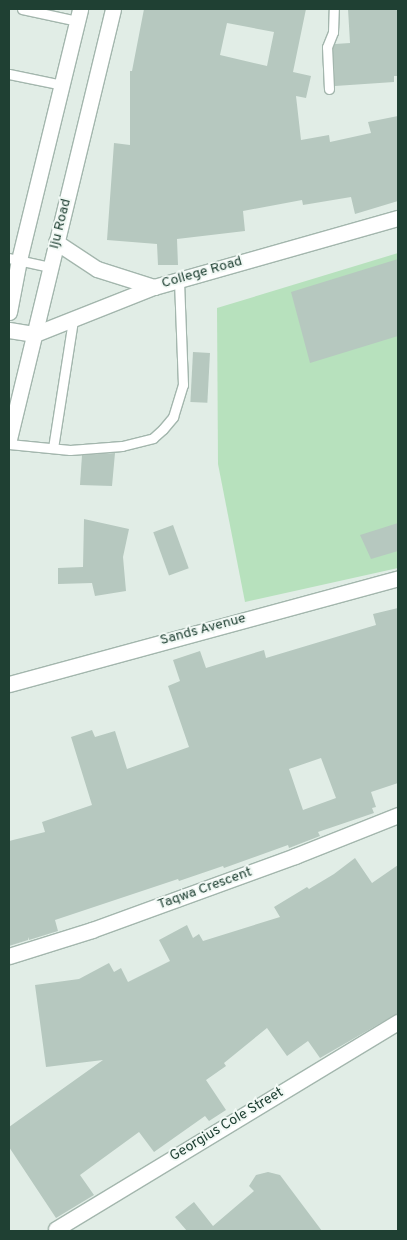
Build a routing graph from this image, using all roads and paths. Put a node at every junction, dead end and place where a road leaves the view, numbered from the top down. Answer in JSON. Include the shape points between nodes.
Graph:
{"nodes":[{"id":1,"x":22,"y":9,"type":"edge"},
{"id":2,"x":113,"y":9,"type":"edge"},
{"id":3,"x":334,"y":9,"type":"edge"},
{"id":4,"x":79,"y":15,"type":"edge"},
{"id":5,"x":9,"y":74,"type":"edge"},
{"id":6,"x":62,"y":85,"type":"junction"},
{"id":7,"x":329,"y":89,"type":"dead end"},
{"id":8,"x":398,"y":218,"type":"edge"},
{"id":9,"x":56,"y":242,"type":"junction"},
{"id":10,"x":14,"y":259,"type":"edge"},
{"id":11,"x":50,"y":267,"type":"junction"},
{"id":12,"x":179,"y":280,"type":"junction"},
{"id":13,"x":154,"y":287,"type":"junction"},
{"id":14,"x":9,"y":312,"type":"edge"},
{"id":15,"x":73,"y":320,"type":"junction"},
{"id":16,"x":9,"y":330,"type":"edge"},
{"id":17,"x":35,"y":334,"type":"junction"},
{"id":18,"x":9,"y":439,"type":"edge"},
{"id":19,"x":9,"y":444,"type":"edge"},
{"id":20,"x":53,"y":448,"type":"junction"},
{"id":21,"x":398,"y":578,"type":"edge"},
{"id":22,"x":9,"y":684,"type":"edge"},
{"id":23,"x":398,"y":815,"type":"edge"},
{"id":24,"x":9,"y":956,"type":"edge"},
{"id":25,"x":398,"y":1022,"type":"edge"},
{"id":26,"x":56,"y":1229,"type":"dead end"}],
"edges":[{"from":1,"to":4,"type":"lane"},
{"from":2,"to":9,"type":"street","name":"Iju Road"},
{"from":3,"to":7,"type":"lane","via":[[333,32],[328,47]]},
{"from":4,"to":6,"type":"street"},
{"from":5,"to":6,"type":"lane"},
{"from":6,"to":10,"type":"street"},
{"from":8,"to":12,"type":"street","name":"College Road"},
{"from":9,"to":11,"type":"street","name":"Iju Road"},
{"from":9,"to":13,"type":"street","via":[[97,269]]},
{"from":10,"to":11,"type":"lane"},
{"from":10,"to":14,"type":"street"},
{"from":11,"to":17,"type":"street","name":"Iju Road"},
{"from":12,"to":13,"type":"street","name":"College Road"},
{"from":12,"to":20,"type":"lane","via":[[183,385],[173,417],[153,438],[122,446]]},
{"from":13,"to":15,"type":"street","name":"College Road"},
{"from":15,"to":17,"type":"street","name":"College Road"},
{"from":15,"to":20,"type":"lane"},
{"from":16,"to":17,"type":"street","name":"College Road"},
{"from":17,"to":18,"type":"street","name":"Iju Road"},
{"from":19,"to":20,"type":"lane"},
{"from":21,"to":22,"type":"street","name":"Sands Avenue"},
{"from":23,"to":24,"type":"street","name":"Taqwa Crescent","via":[[92,930]]},
{"from":25,"to":26,"type":"street","name":"Georgius Cole Street"}]}
